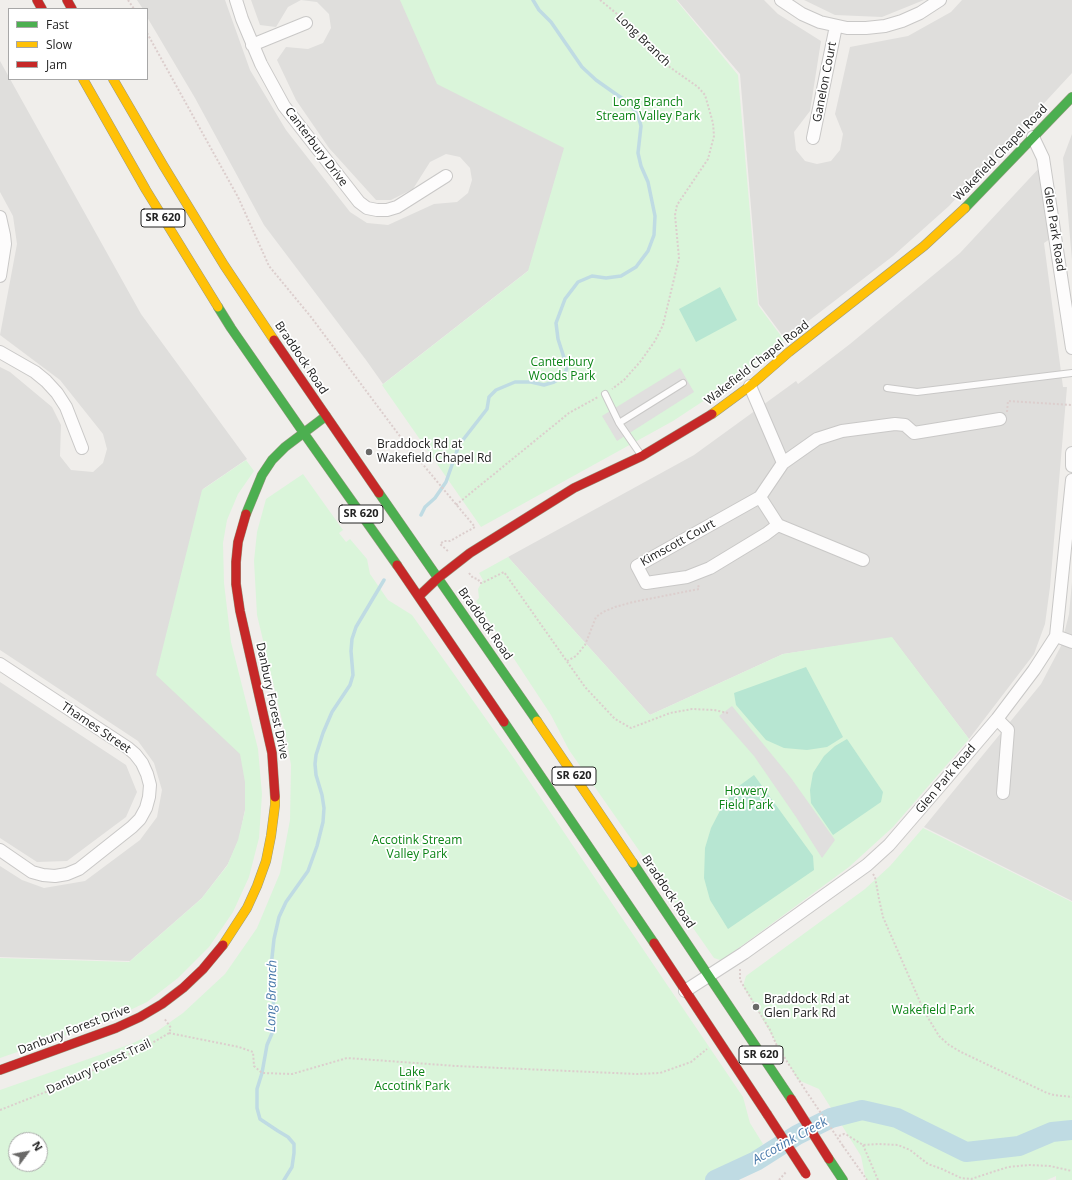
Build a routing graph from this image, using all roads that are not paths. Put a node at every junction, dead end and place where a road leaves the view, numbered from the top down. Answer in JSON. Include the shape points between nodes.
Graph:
{"nodes":[{"id":1,"x":236,"y":0,"type":"edge"},
{"id":2,"x":781,"y":0,"type":"edge"},
{"id":3,"x":940,"y":0,"type":"edge"},
{"id":4,"x":306,"y":22,"type":"dead end"},
{"id":5,"x":836,"y":26,"type":"junction"},
{"id":6,"x":252,"y":45,"type":"junction"},
{"id":7,"x":84,"y":80,"type":"edge"},
{"id":8,"x":114,"y":80,"type":"edge"},
{"id":9,"x":1072,"y":97,"type":"edge"},
{"id":10,"x":1033,"y":137,"type":"junction"},
{"id":11,"x":813,"y":138,"type":"dead end"},
{"id":12,"x":446,"y":176,"type":"dead end"},
{"id":13,"x":0,"y":217,"type":"edge"},
{"id":14,"x":0,"y":276,"type":"edge"},
{"id":15,"x":1072,"y":348,"type":"edge"},
{"id":16,"x":0,"y":352,"type":"edge"},
{"id":17,"x":1072,"y":373,"type":"edge"},
{"id":18,"x":683,"y":383,"type":"dead end"},
{"id":19,"x":750,"y":386,"type":"junction"},
{"id":20,"x":888,"y":388,"type":"dead end"},
{"id":21,"x":605,"y":394,"type":"road end"},
{"id":22,"x":326,"y":416,"type":"junction"},
{"id":23,"x":1000,"y":419,"type":"road end"},
{"id":24,"x":619,"y":423,"type":"junction"},
{"id":25,"x":303,"y":432,"type":"junction"},
{"id":26,"x":82,"y":448,"type":"dead end"},
{"id":27,"x":1072,"y":453,"type":"edge"},
{"id":28,"x":642,"y":456,"type":"junction"},
{"id":29,"x":783,"y":463,"type":"junction"},
{"id":30,"x":1072,"y":466,"type":"edge"},
{"id":31,"x":1072,"y":480,"type":"edge"},
{"id":32,"x":760,"y":497,"type":"junction"},
{"id":33,"x":778,"y":525,"type":"junction"},
{"id":34,"x":863,"y":560,"type":"dead end"},
{"id":35,"x":438,"y":578,"type":"junction"},
{"id":36,"x":419,"y":596,"type":"junction"},
{"id":37,"x":1056,"y":636,"type":"junction"},
{"id":38,"x":1072,"y":642,"type":"edge"},
{"id":39,"x":0,"y":664,"type":"edge"},
{"id":40,"x":997,"y":719,"type":"junction"},
{"id":41,"x":1003,"y":793,"type":"dead end"},
{"id":42,"x":0,"y":850,"type":"edge"},
{"id":43,"x":709,"y":976,"type":"junction"},
{"id":44,"x":685,"y":991,"type":"junction"},
{"id":45,"x":0,"y":1070,"type":"edge"},
{"id":46,"x":808,"y":1177,"type":"edge"},
{"id":47,"x":843,"y":1180,"type":"edge"}],
"edges":[{"from":1,"to":6,"type":"street","name":"Canterbury Drive"},
{"from":2,"to":5,"type":"street","via":[[802,14]]},
{"from":3,"to":5,"type":"street","via":[[920,13],[885,26]]},
{"from":4,"to":6,"type":"street"},
{"from":5,"to":11,"type":"street","name":"Ganelon Court"},
{"from":6,"to":12,"type":"street","name":"Canterbury Drive","via":[[260,64],[293,119],[359,202],[367,208],[387,210],[397,207]]},
{"from":7,"to":25,"type":"main road","number":"SR 620","via":[[202,282]]},
{"from":8,"to":22,"type":"main road","name":"Braddock Road","number":"SR 620","via":[[224,265]]},
{"from":9,"to":10,"type":"main road","name":"Wakefield Chapel Road"},
{"from":10,"to":15,"type":"street","name":"Glen Park Road","via":[[1043,158]]},
{"from":10,"to":19,"type":"main road","name":"Wakefield Chapel Road","via":[[958,215],[924,246],[789,352]]},
{"from":13,"to":14,"type":"street","via":[[5,244]]},
{"from":16,"to":26,"type":"street","via":[[35,372],[57,393],[66,406]]},
{"from":17,"to":20,"type":"lane","via":[[917,392]]},
{"from":18,"to":24,"type":"lane"},
{"from":19,"to":28,"type":"main road","name":"Wakefield Chapel Road","via":[[714,413]]},
{"from":19,"to":29,"type":"street"},
{"from":21,"to":24,"type":"lane"},
{"from":22,"to":25,"type":"main road","name":"Danbury Forest Drive"},
{"from":22,"to":35,"type":"main road","name":"Braddock Road","number":"SR 620"},
{"from":23,"to":29,"type":"street","via":[[914,433],[905,425],[895,424],[842,431],[817,439]]},
{"from":24,"to":28,"type":"lane"},
{"from":25,"to":36,"type":"main road","number":"SR 620"},
{"from":25,"to":45,"type":"main road","name":"Danbury Forest Drive","via":[[272,460],[262,475],[238,542],[236,584],[267,727],[275,805],[266,861],[247,908],[220,950],[203,969],[156,1008],[116,1028]]},
{"from":27,"to":30,"type":"street"},
{"from":28,"to":35,"type":"main road","name":"Wakefield Chapel Road","via":[[574,488],[470,553]]},
{"from":29,"to":32,"type":"street"},
{"from":31,"to":37,"type":"street","name":"Glen Park Road"},
{"from":32,"to":33,"type":"street"},
{"from":32,"to":33,"type":"street","name":"Kimscott Court","via":[[636,566],[646,583],[687,577],[710,568]]},
{"from":33,"to":34,"type":"street"},
{"from":35,"to":36,"type":"main road","name":"Wakefield Chapel Road"},
{"from":35,"to":43,"type":"main road","name":"Braddock Road","number":"SR 620"},
{"from":36,"to":44,"type":"main road","number":"SR 620"},
{"from":37,"to":38,"type":"street"},
{"from":37,"to":40,"type":"street","name":"Glen Park Road","via":[[1042,660]]},
{"from":39,"to":42,"type":"street","name":"Thames Street","via":[[128,748],[142,763],[150,785],[146,808],[136,823],[79,868],[67,874],[55,876],[32,872]]},
{"from":40,"to":41,"type":"street","via":[[1008,730]]},
{"from":40,"to":43,"type":"street","name":"Glen Park Road","via":[[868,872]]},
{"from":43,"to":44,"type":"street","name":"Glen Park Road"},
{"from":43,"to":47,"type":"main road","name":"Braddock Road","number":"SR 620","bridge":true},
{"from":44,"to":46,"type":"main road","number":"SR 620","bridge":true}]}
